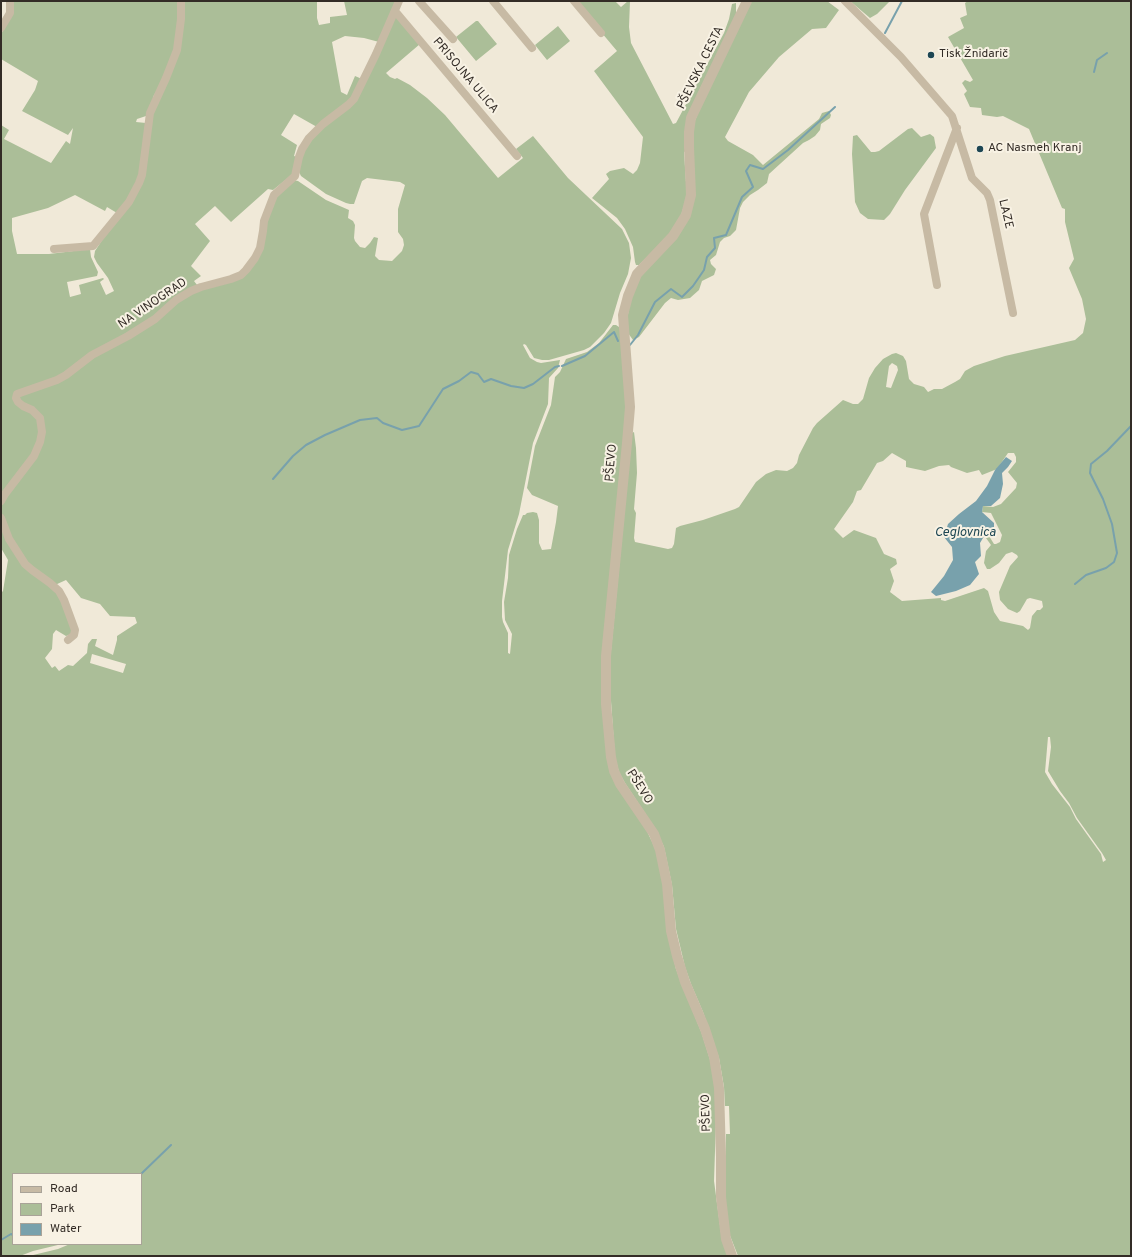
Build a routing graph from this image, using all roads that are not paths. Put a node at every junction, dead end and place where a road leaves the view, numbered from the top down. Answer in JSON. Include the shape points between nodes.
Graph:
{"nodes":[{"id":1,"x":10,"y":1,"type":"edge"},
{"id":2,"x":181,"y":1,"type":"edge"},
{"id":3,"x":399,"y":1,"type":"edge"},
{"id":4,"x":419,"y":1,"type":"edge"},
{"id":5,"x":493,"y":1,"type":"edge"},
{"id":6,"x":574,"y":1,"type":"edge"},
{"id":7,"x":747,"y":1,"type":"edge"},
{"id":8,"x":845,"y":1,"type":"edge"},
{"id":9,"x":395,"y":11,"type":"junction"},
{"id":10,"x":1,"y":28,"type":"edge"},
{"id":11,"x":601,"y":33,"type":"dead end"},
{"id":12,"x":453,"y":39,"type":"dead end"},
{"id":13,"x":532,"y":48,"type":"dead end"},
{"id":14,"x":957,"y":128,"type":"junction"},
{"id":15,"x":517,"y":156,"type":"dead end"},
{"id":16,"x":54,"y":249,"type":"dead end"},
{"id":17,"x":637,"y":274,"type":"joint"},
{"id":18,"x":937,"y":285,"type":"dead end"},
{"id":19,"x":1013,"y":313,"type":"dead end"},
{"id":20,"x":1,"y":501,"type":"edge"},
{"id":21,"x":1,"y":518,"type":"edge"},
{"id":22,"x":68,"y":640,"type":"dead end"},
{"id":23,"x":732,"y":1256,"type":"edge"}],
"edges":[{"from":1,"to":10,"type":"street","via":[[10,13]]},
{"from":2,"to":16,"type":"street","via":[[177,50],[150,113],[139,183],[129,202],[93,246]]},
{"from":3,"to":9,"type":"street","name":"NA VINOGRAD"},
{"from":4,"to":12,"type":"street"},
{"from":5,"to":13,"type":"street"},
{"from":6,"to":11,"type":"street"},
{"from":7,"to":17,"type":"street","name":"PŠEVSKA CESTA","via":[[691,118],[691,195],[686,215],[673,236]]},
{"from":8,"to":14,"type":"street","name":"LAZE","via":[[901,57],[952,116]]},
{"from":9,"to":15,"type":"street","name":"PRISOJNA ULICA"},
{"from":9,"to":20,"type":"street","name":"NA VINOGRAD","via":[[354,99],[310,138],[302,149],[295,176],[274,195],[264,221],[260,248],[246,270],[231,279],[191,291],[176,300],[155,319],[92,355],[66,375],[18,394],[18,402],[40,418],[42,432],[34,456]]},
{"from":14,"to":18,"type":"street","via":[[924,214]]},
{"from":14,"to":19,"type":"street","name":"LAZE","via":[[972,178],[990,200]]},
{"from":17,"to":23,"type":"street","name":"PŠEVO","via":[[623,315],[630,407],[606,656],[609,741],[614,771],[620,784],[654,834],[660,850],[677,956],[714,1057],[719,1088],[721,1197],[726,1239]]},
{"from":21,"to":22,"type":"street","via":[[9,539],[25,564],[59,591],[64,600],[75,630]]}]}
